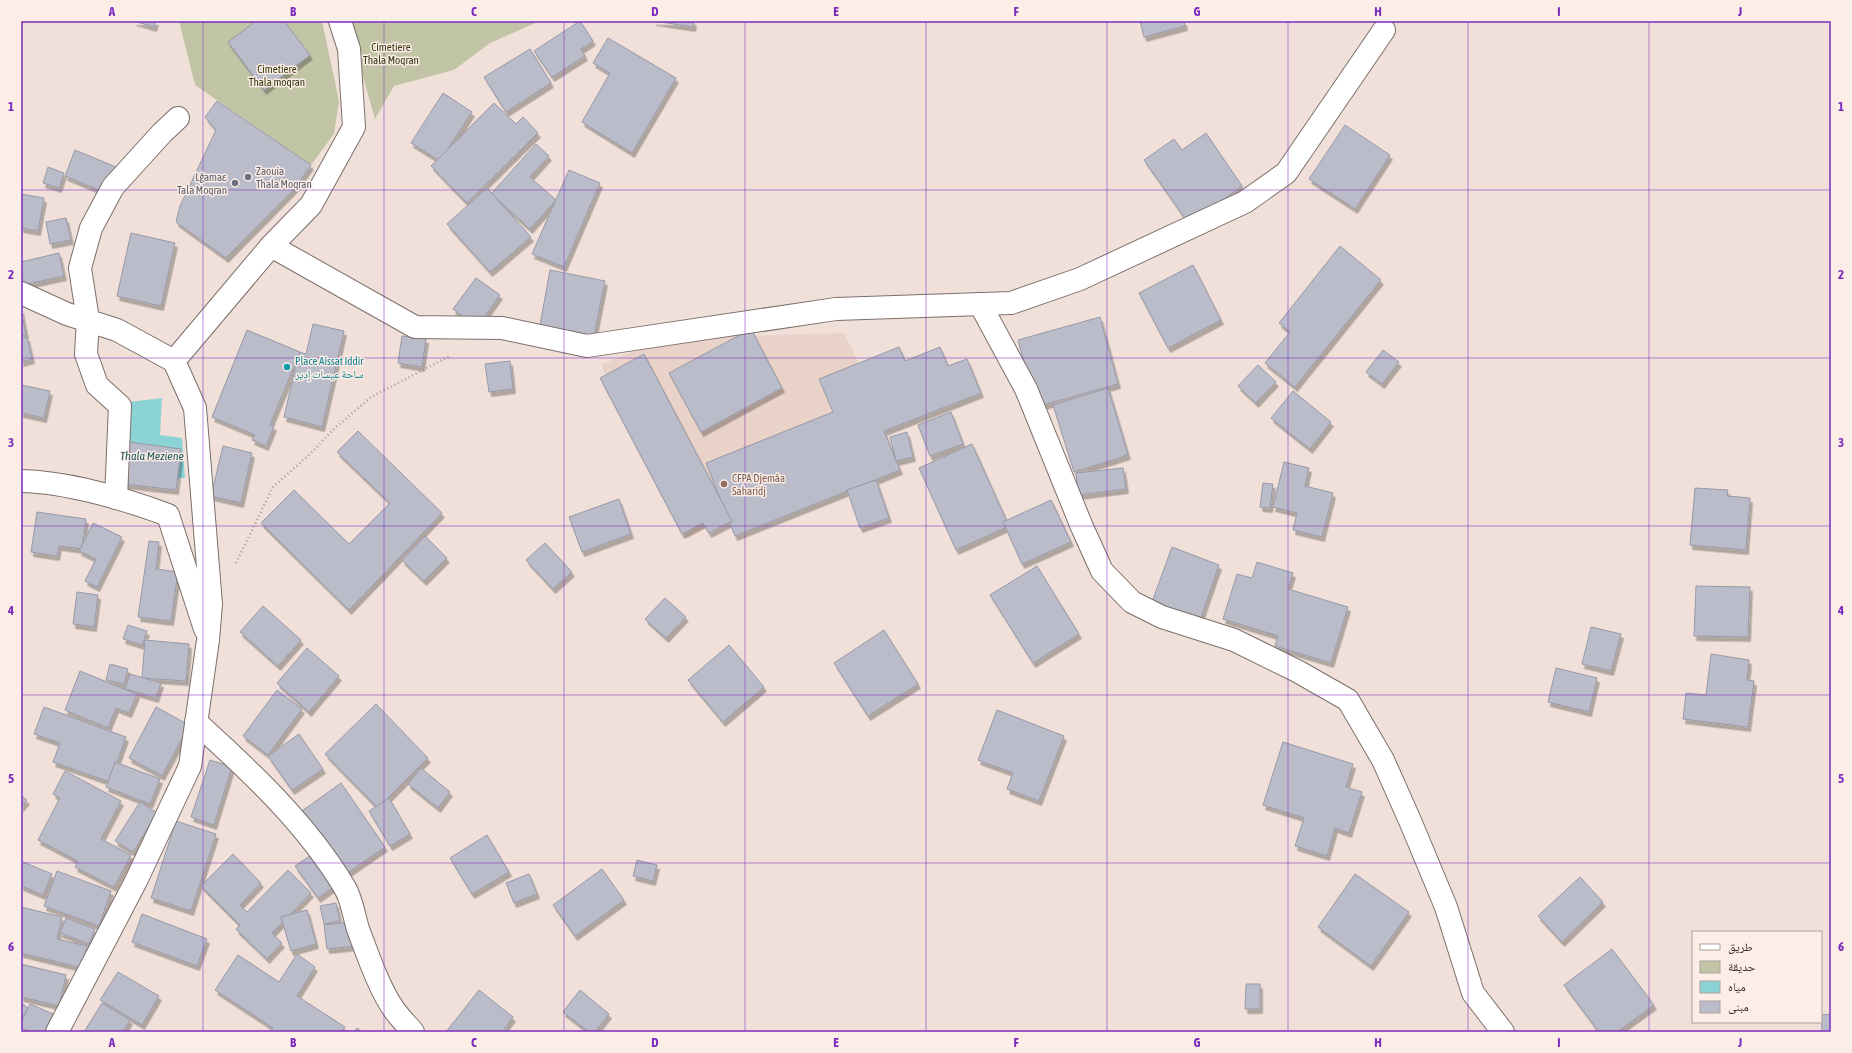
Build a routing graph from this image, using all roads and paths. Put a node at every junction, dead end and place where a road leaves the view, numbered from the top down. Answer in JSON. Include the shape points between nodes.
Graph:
{"nodes":[{"id":1,"x":340,"y":21,"type":"edge"},
{"id":2,"x":1384,"y":30,"type":"dead end"},
{"id":3,"x":178,"y":118,"type":"dead end"},
{"id":4,"x":271,"y":246,"type":"junction"},
{"id":5,"x":21,"y":293,"type":"edge"},
{"id":6,"x":980,"y":304,"type":"junction"},
{"id":7,"x":88,"y":320,"type":"junction"},
{"id":8,"x":457,"y":352,"type":"dead end"},
{"id":9,"x":174,"y":361,"type":"junction"},
{"id":10,"x":21,"y":481,"type":"edge"},
{"id":11,"x":111,"y":497,"type":"junction"},
{"id":12,"x":234,"y":568,"type":"dead end"},
{"id":13,"x":208,"y":640,"type":"junction"},
{"id":14,"x":196,"y":722,"type":"junction"},
{"id":15,"x":57,"y":1032,"type":"edge"},
{"id":16,"x":413,"y":1032,"type":"edge"},
{"id":17,"x":1503,"y":1032,"type":"edge"}],
"edges":[{"from":1,"to":4,"type":"street","via":[[349,49],[354,127],[311,205]]},
{"from":2,"to":6,"type":"street","via":[[1286,173],[1245,202],[1080,279],[1011,303]]},
{"from":3,"to":7,"type":"street","via":[[113,187],[92,228],[80,268]]},
{"from":4,"to":6,"type":"street","via":[[415,327],[502,328],[587,346],[836,309]]},
{"from":4,"to":9,"type":"street"},
{"from":5,"to":7,"type":"street","via":[[67,314]]},
{"from":6,"to":17,"type":"street","via":[[1026,389],[1102,571],[1132,602],[1162,617],[1234,640],[1348,700],[1383,760],[1411,822],[1446,907],[1473,993]]},
{"from":7,"to":9,"type":"street","via":[[117,330]]},
{"from":7,"to":11,"type":"street","via":[[86,354],[97,385],[120,406]]},
{"from":8,"to":12,"type":"path","via":[[371,397],[273,487]]},
{"from":9,"to":13,"type":"street","via":[[195,408],[211,604]]},
{"from":10,"to":11,"type":"street","via":[[44,482]]},
{"from":11,"to":13,"type":"street","via":[[137,503],[168,515]]},
{"from":13,"to":14,"type":"street"},
{"from":14,"to":15,"type":"street","via":[[190,766],[136,881]]},
{"from":14,"to":16,"type":"street","via":[[274,797],[314,841],[346,890],[377,977],[394,1010]]}]}
